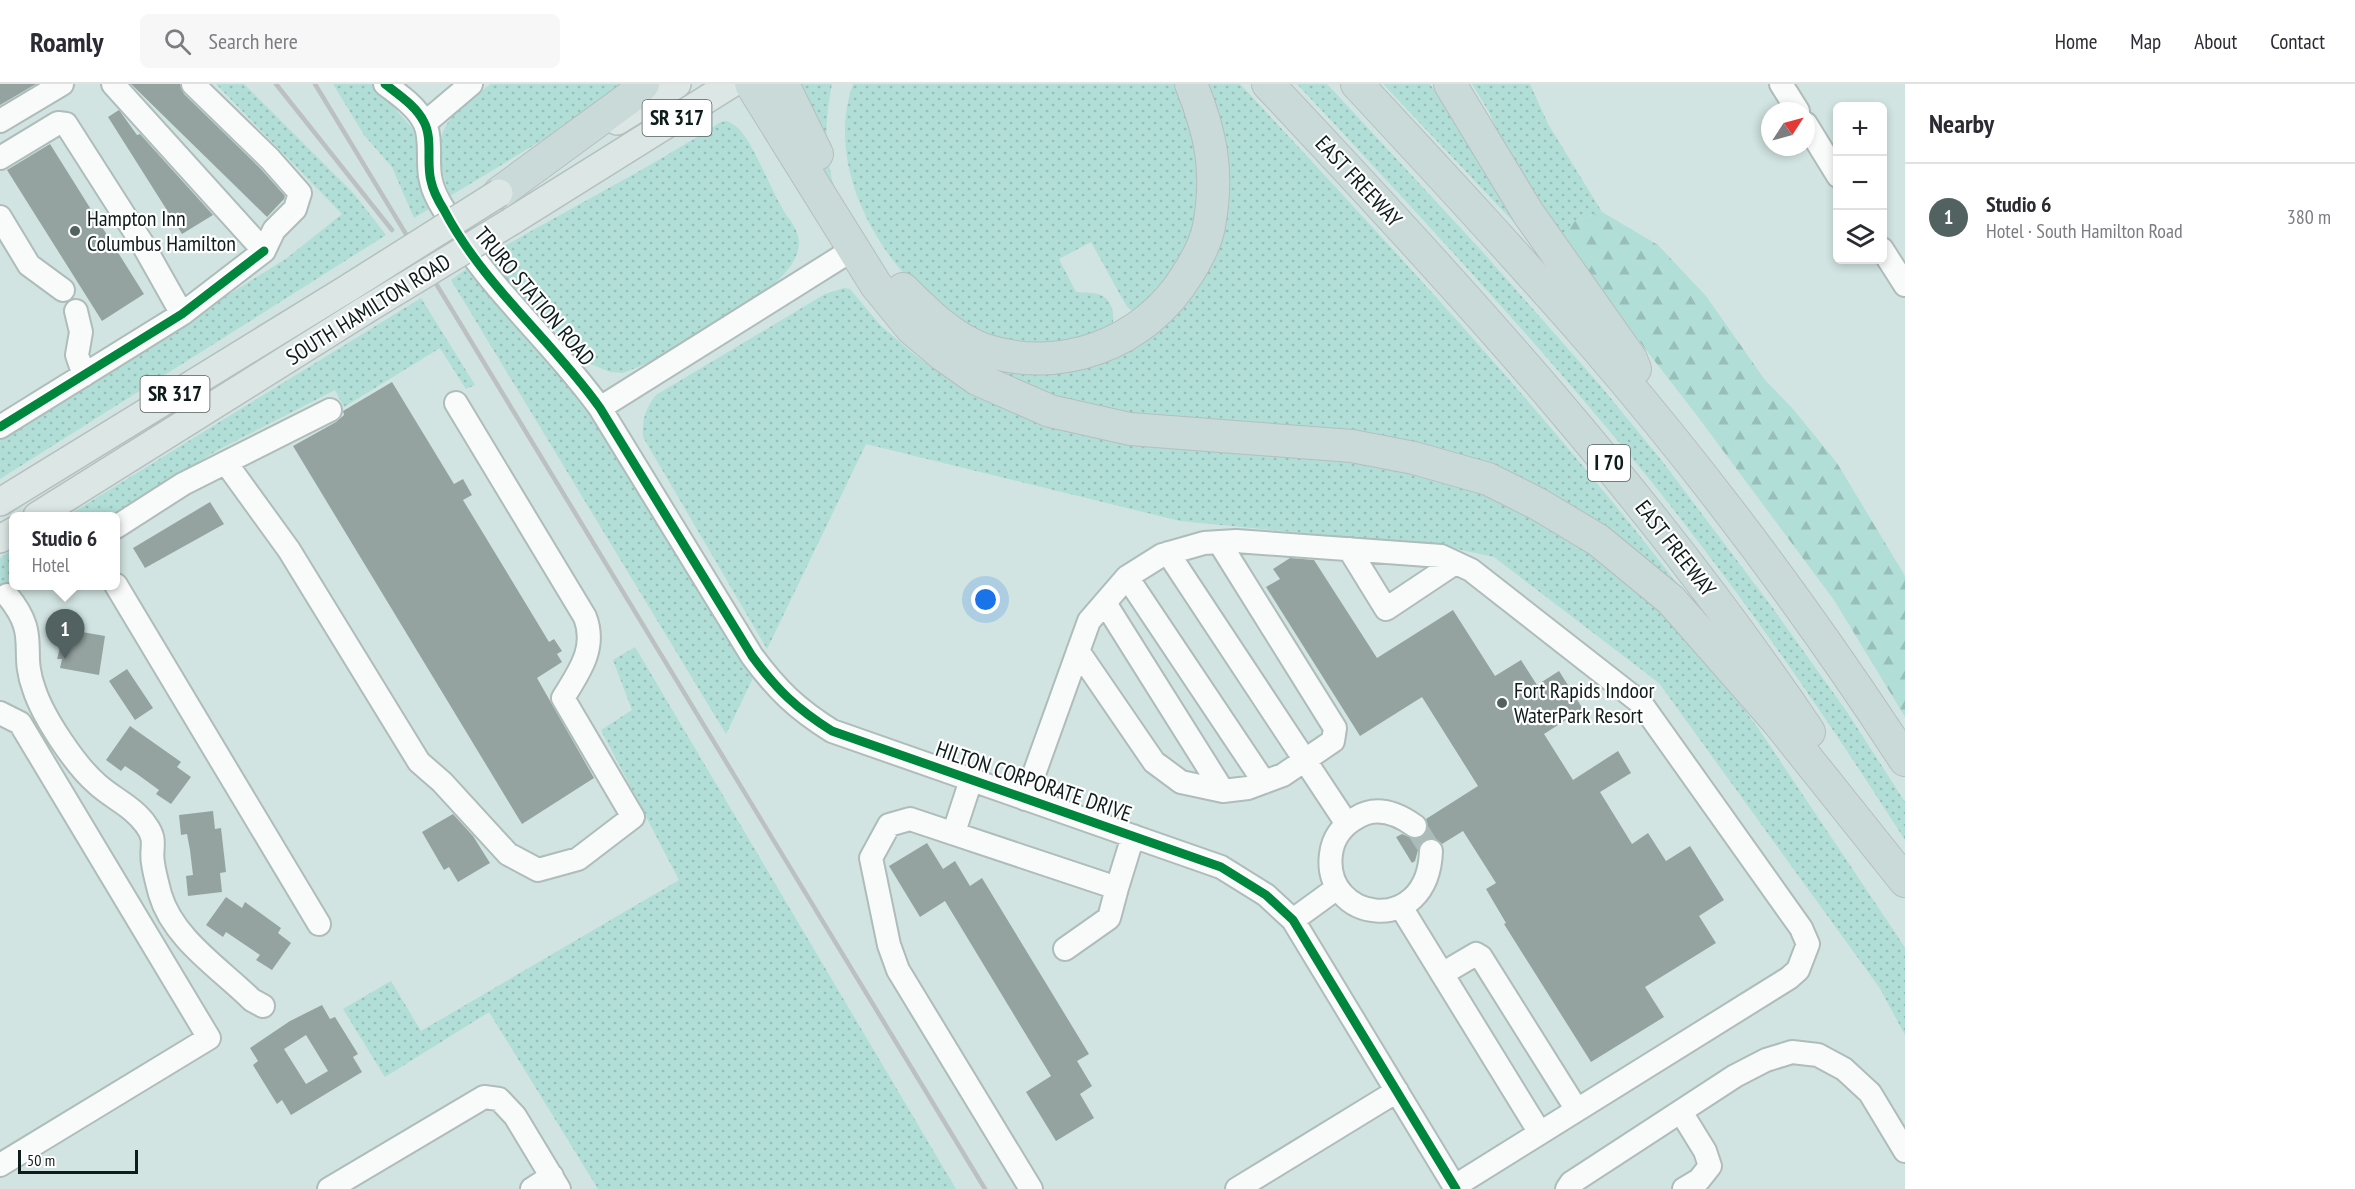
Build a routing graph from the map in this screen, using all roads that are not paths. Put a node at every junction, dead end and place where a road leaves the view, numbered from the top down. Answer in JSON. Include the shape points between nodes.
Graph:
{"nodes":[{"id":1,"x":62,"y":84,"type":"edge"},
{"id":2,"x":113,"y":84,"type":"edge"},
{"id":3,"x":193,"y":84,"type":"edge"},
{"id":4,"x":385,"y":84,"type":"edge"},
{"id":5,"x":471,"y":84,"type":"edge"},
{"id":6,"x":643,"y":84,"type":"edge"},
{"id":7,"x":677,"y":84,"type":"edge"},
{"id":8,"x":731,"y":84,"type":"edge"},
{"id":9,"x":751,"y":84,"type":"edge"},
{"id":10,"x":783,"y":84,"type":"edge"},
{"id":11,"x":1191,"y":84,"type":"edge"},
{"id":12,"x":1269,"y":84,"type":"edge"},
{"id":13,"x":1357,"y":84,"type":"edge"},
{"id":14,"x":1449,"y":84,"type":"edge"},
{"id":15,"x":1781,"y":84,"type":"edge"},
{"id":16,"x":1792,"y":102,"type":"edge"},
{"id":17,"x":0,"y":121,"type":"edge"},
{"id":18,"x":425,"y":123,"type":"junction"},
{"id":19,"x":1815,"y":139,"type":"edge"},
{"id":20,"x":0,"y":158,"type":"edge"},
{"id":21,"x":1833,"y":168,"type":"edge"},
{"id":22,"x":499,"y":193,"type":"junction"},
{"id":23,"x":0,"y":217,"type":"edge"},
{"id":24,"x":852,"y":250,"type":"junction"},
{"id":25,"x":264,"y":251,"type":"junction"},
{"id":26,"x":1893,"y":255,"type":"edge"},
{"id":27,"x":1905,"y":285,"type":"edge"},
{"id":28,"x":63,"y":291,"type":"dead end"},
{"id":29,"x":76,"y":311,"type":"dead end"},
{"id":30,"x":182,"y":314,"type":"junction"},
{"id":31,"x":84,"y":375,"type":"junction"},
{"id":32,"x":456,"y":403,"type":"dead end"},
{"id":33,"x":600,"y":408,"type":"junction"},
{"id":34,"x":330,"y":410,"type":"dead end"},
{"id":35,"x":1654,"y":417,"type":"junction"},
{"id":36,"x":2,"y":420,"type":"edge"},
{"id":37,"x":226,"y":463,"type":"junction"},
{"id":38,"x":0,"y":502,"type":"edge"},
{"id":39,"x":43,"y":512,"type":"edge"},
{"id":40,"x":120,"y":524,"type":"edge"},
{"id":41,"x":1219,"y":542,"type":"junction"},
{"id":42,"x":1349,"y":549,"type":"junction"},
{"id":43,"x":1168,"y":554,"type":"junction"},
{"id":44,"x":1455,"y":563,"type":"junction"},
{"id":45,"x":1127,"y":577,"type":"junction"},
{"id":46,"x":119,"y":590,"type":"edge"},
{"id":47,"x":10,"y":593,"type":"edge"},
{"id":48,"x":1105,"y":603,"type":"junction"},
{"id":49,"x":1078,"y":651,"type":"junction"},
{"id":50,"x":0,"y":713,"type":"edge"},
{"id":51,"x":1305,"y":760,"type":"junction"},
{"id":52,"x":1905,"y":760,"type":"edge"},
{"id":53,"x":971,"y":780,"type":"junction"},
{"id":54,"x":1264,"y":782,"type":"junction"},
{"id":55,"x":1223,"y":790,"type":"junction"},
{"id":56,"x":1025,"y":799,"type":"junction"},
{"id":57,"x":1347,"y":824,"type":"junction"},
{"id":58,"x":1415,"y":826,"type":"tunnel mouth"},
{"id":59,"x":954,"y":832,"type":"junction"},
{"id":60,"x":1133,"y":836,"type":"junction"},
{"id":61,"x":1431,"y":851,"type":"tunnel mouth"},
{"id":62,"x":1905,"y":880,"type":"edge"},
{"id":63,"x":1117,"y":888,"type":"junction"},
{"id":64,"x":1338,"y":888,"type":"junction"},
{"id":65,"x":1401,"y":907,"type":"junction"},
{"id":66,"x":1293,"y":920,"type":"junction"},
{"id":67,"x":319,"y":924,"type":"dead end"},
{"id":68,"x":1065,"y":949,"type":"dead end"},
{"id":69,"x":1442,"y":974,"type":"junction"},
{"id":70,"x":263,"y":1006,"type":"dead end"},
{"id":71,"x":1397,"y":1091,"type":"junction"},
{"id":72,"x":1577,"y":1110,"type":"junction"},
{"id":73,"x":1681,"y":1112,"type":"junction"},
{"id":74,"x":1540,"y":1133,"type":"junction"},
{"id":75,"x":1905,"y":1151,"type":"edge"},
{"id":76,"x":0,"y":1166,"type":"edge"},
{"id":77,"x":555,"y":1183,"type":"edge"},
{"id":78,"x":1251,"y":1185,"type":"edge"},
{"id":79,"x":1455,"y":1188,"type":"edge"},
{"id":80,"x":328,"y":1189,"type":"edge"},
{"id":81,"x":532,"y":1189,"type":"edge"},
{"id":82,"x":1031,"y":1189,"type":"edge"},
{"id":83,"x":1567,"y":1189,"type":"edge"},
{"id":84,"x":1684,"y":1189,"type":"edge"}],
"edges":[{"from":1,"to":17,"type":"street"},
{"from":2,"to":25,"type":"street"},
{"from":3,"to":25,"type":"street","via":[[300,193],[296,209],[274,230]]},
{"from":4,"to":18,"type":"street","via":[[410,103]]},
{"from":5,"to":18,"type":"street"},
{"from":6,"to":22,"type":"highway"},
{"from":7,"to":22,"type":"main road","name":"SOUTH HAMILTON ROAD","number":"SR 317"},
{"from":8,"to":39,"type":"main road","name":"SOUTH HAMILTON ROAD","number":"SR 317","bridge":true},
{"from":9,"to":24,"type":"highway"},
{"from":10,"to":11,"type":"highway","via":[[848,212],[896,283],[929,315],[981,349],[1044,360],[1080,355],[1116,342],[1174,296],[1195,262],[1209,227],[1213,150]]},
{"from":12,"to":62,"type":"highway","name":"EAST FREEWAY","number":"I 70","via":[[1528,367],[1644,506],[1770,674]]},
{"from":13,"to":35,"type":"highway","via":[[1523,264]]},
{"from":14,"to":35,"type":"highway","via":[[1528,213],[1631,359]]},
{"from":15,"to":16,"type":"street"},
{"from":18,"to":33,"type":"street","name":"TRURO STATION ROAD","via":[[430,180],[443,210],[479,266],[579,378]]},
{"from":19,"to":21,"type":"street"},
{"from":20,"to":30,"type":"street","via":[[58,123],[66,123]]},
{"from":22,"to":38,"type":"main road","name":"SOUTH HAMILTON ROAD","number":"SR 317","bridge":true},
{"from":23,"to":28,"type":"street","via":[[29,265]]},
{"from":24,"to":33,"type":"street"},
{"from":24,"to":62,"type":"highway","via":[[912,329],[943,355],[977,379],[1050,411],[1130,429],[1352,446],[1488,479],[1538,504],[1598,540],[1671,600],[1778,722]]},
{"from":25,"to":30,"type":"street"},
{"from":26,"to":27,"type":"street"},
{"from":29,"to":31,"type":"street","via":[[81,333],[76,355]]},
{"from":30,"to":31,"type":"street"},
{"from":31,"to":36,"type":"street"},
{"from":32,"to":37,"type":"street","via":[[585,617],[589,629],[588,658],[563,698],[633,817],[578,859],[538,870],[508,854],[419,762],[289,550]]},
{"from":33,"to":53,"type":"street","name":"HILTON CORPORATE DRIVE","via":[[774,687],[799,710],[832,731]]},
{"from":34,"to":37,"type":"street"},
{"from":35,"to":52,"type":"highway","via":[[1770,566]]},
{"from":37,"to":40,"type":"street","via":[[183,484]]},
{"from":41,"to":42,"type":"street"},
{"from":41,"to":43,"type":"street"},
{"from":41,"to":51,"type":"street","via":[[1335,728],[1333,741]]},
{"from":42,"to":44,"type":"street","via":[[1441,556]]},
{"from":42,"to":44,"type":"street","via":[[1386,609]]},
{"from":43,"to":45,"type":"street"},
{"from":43,"to":51,"type":"street"},
{"from":44,"to":72,"type":"street","via":[[1471,570],[1641,703],[1801,928],[1808,944],[1798,970],[1789,978]]},
{"from":45,"to":48,"type":"street"},
{"from":45,"to":54,"type":"street"},
{"from":46,"to":67,"type":"street"},
{"from":47,"to":70,"type":"street","via":[[25,620],[34,689],[74,759],[96,784],[147,826],[154,843],[152,862],[160,895],[173,920],[194,947]]},
{"from":48,"to":49,"type":"street","via":[[1089,621]]},
{"from":48,"to":55,"type":"street"},
{"from":49,"to":55,"type":"street","via":[[1154,762],[1181,782]]},
{"from":49,"to":56,"type":"street"},
{"from":50,"to":76,"type":"street","via":[[20,723],[209,1038]]},
{"from":51,"to":54,"type":"street"},
{"from":51,"to":57,"type":"street"},
{"from":53,"to":56,"type":"street","name":"HILTON CORPORATE DRIVE"},
{"from":53,"to":59,"type":"street"},
{"from":54,"to":55,"type":"street"},
{"from":56,"to":60,"type":"street","name":"HILTON CORPORATE DRIVE"},
{"from":57,"to":58,"type":"street","via":[[1372,812],[1387,812]]},
{"from":57,"to":64,"type":"street","via":[[1332,847],[1330,861]]},
{"from":59,"to":63,"type":"street"},
{"from":59,"to":82,"type":"street","via":[[910,819],[889,825],[871,858],[889,945],[917,1004]]},
{"from":60,"to":63,"type":"street"},
{"from":60,"to":66,"type":"street","name":"HILTON CORPORATE DRIVE","via":[[1228,871],[1266,895]]},
{"from":61,"to":65,"type":"street","via":[[1423,888]]},
{"from":63,"to":68,"type":"street","via":[[1109,918]]},
{"from":64,"to":65,"type":"street","via":[[1347,899],[1366,909],[1387,911]]},
{"from":64,"to":66,"type":"street"},
{"from":65,"to":69,"type":"street"},
{"from":66,"to":71,"type":"street","name":"HILTON CORPORATE DRIVE"},
{"from":69,"to":72,"type":"street","via":[[1470,956],[1481,957]]},
{"from":69,"to":74,"type":"street"},
{"from":71,"to":78,"type":"street"},
{"from":71,"to":79,"type":"street","name":"HILTON CORPORATE DRIVE"},
{"from":72,"to":74,"type":"street"},
{"from":73,"to":75,"type":"street","via":[[1766,1060],[1792,1052],[1818,1055],[1844,1069],[1870,1093]]},
{"from":73,"to":83,"type":"street"},
{"from":73,"to":84,"type":"street","via":[[1710,1166],[1699,1180]]},
{"from":74,"to":79,"type":"street"},
{"from":77,"to":80,"type":"street","via":[[515,1116],[499,1099],[484,1097]]},
{"from":77,"to":81,"type":"street"}]}
